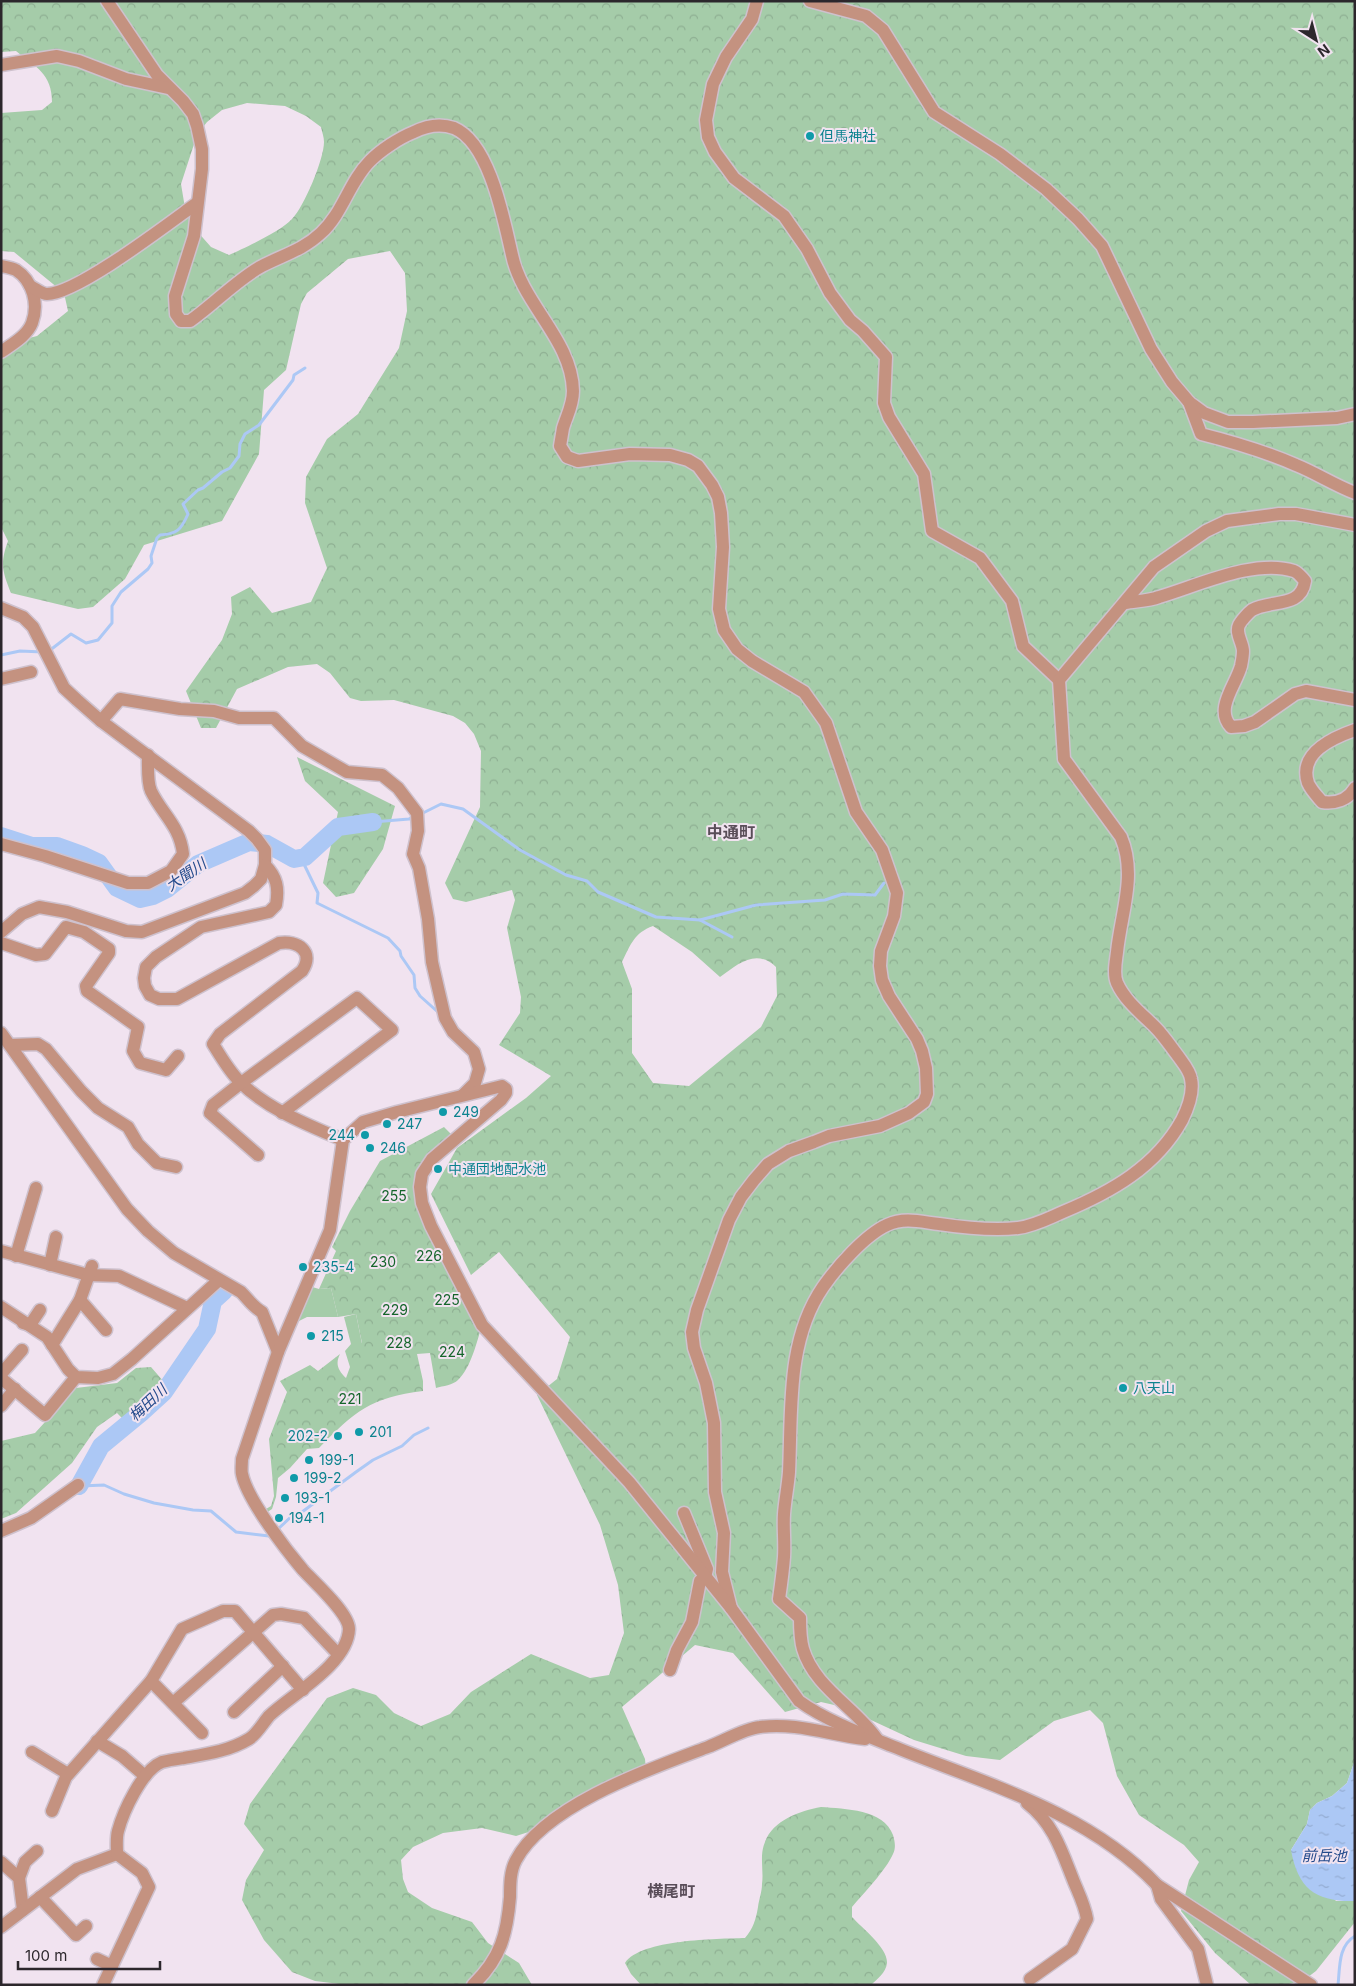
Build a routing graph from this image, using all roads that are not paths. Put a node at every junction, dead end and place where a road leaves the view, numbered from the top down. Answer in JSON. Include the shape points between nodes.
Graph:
{"nodes":[{"id":1,"x":106,"y":1,"type":"edge"},
{"id":2,"x":756,"y":1,"type":"edge"},
{"id":3,"x":810,"y":1,"type":"edge"},
{"id":4,"x":1,"y":66,"type":"edge"},
{"id":5,"x":168,"y":88,"type":"junction"},
{"id":6,"x":197,"y":203,"type":"junction"},
{"id":7,"x":1,"y":266,"type":"edge"},
{"id":8,"x":30,"y":286,"type":"junction"},
{"id":9,"x":1,"y":352,"type":"edge"},
{"id":10,"x":1189,"y":402,"type":"junction"},
{"id":11,"x":1355,"y":414,"type":"edge"},
{"id":12,"x":1355,"y":493,"type":"edge"},
{"id":13,"x":1355,"y":525,"type":"edge"},
{"id":14,"x":1125,"y":603,"type":"junction"},
{"id":15,"x":1,"y":608,"type":"edge"},
{"id":16,"x":31,"y":672,"type":"dead end"},
{"id":17,"x":1,"y":679,"type":"edge"},
{"id":18,"x":1059,"y":680,"type":"junction"},
{"id":19,"x":1355,"y":700,"type":"edge"},
{"id":20,"x":101,"y":721,"type":"junction"},
{"id":21,"x":1355,"y":730,"type":"edge"},
{"id":22,"x":148,"y":755,"type":"junction"},
{"id":23,"x":1355,"y":788,"type":"edge"},
{"id":24,"x":1,"y":844,"type":"edge"},
{"id":25,"x":265,"y":865,"type":"junction"},
{"id":26,"x":1,"y":932,"type":"edge"},
{"id":27,"x":1,"y":943,"type":"edge"},
{"id":28,"x":1,"y":1033,"type":"edge"},
{"id":29,"x":10,"y":1045,"type":"junction"},
{"id":30,"x":178,"y":1056,"type":"dead end"},
{"id":31,"x":241,"y":1083,"type":"junction"},
{"id":32,"x":462,"y":1096,"type":"junction"},
{"id":33,"x":282,"y":1113,"type":"junction"},
{"id":34,"x":343,"y":1140,"type":"junction"},
{"id":35,"x":258,"y":1156,"type":"dead end"},
{"id":36,"x":176,"y":1167,"type":"dead end"},
{"id":37,"x":36,"y":1188,"type":"dead end"},
{"id":38,"x":56,"y":1237,"type":"dead end"},
{"id":39,"x":1,"y":1251,"type":"edge"},
{"id":40,"x":16,"y":1256,"type":"junction"},
{"id":41,"x":50,"y":1265,"type":"junction"},
{"id":42,"x":90,"y":1271,"type":"junction"},
{"id":43,"x":219,"y":1280,"type":"junction"},
{"id":44,"x":80,"y":1300,"type":"junction"},
{"id":45,"x":1,"y":1307,"type":"edge"},
{"id":46,"x":187,"y":1308,"type":"junction"},
{"id":47,"x":40,"y":1310,"type":"dead end"},
{"id":48,"x":1,"y":1316,"type":"edge"},
{"id":49,"x":30,"y":1325,"type":"junction"},
{"id":50,"x":283,"y":1328,"type":"junction"},
{"id":51,"x":106,"y":1330,"type":"dead end"},
{"id":52,"x":52,"y":1345,"type":"junction"},
{"id":53,"x":271,"y":1351,"type":"junction"},
{"id":54,"x":21,"y":1355,"type":"dead end"},
{"id":55,"x":1,"y":1374,"type":"edge"},
{"id":56,"x":76,"y":1377,"type":"junction"},
{"id":57,"x":1,"y":1378,"type":"edge"},
{"id":58,"x":15,"y":1389,"type":"junction"},
{"id":59,"x":1,"y":1406,"type":"edge"},
{"id":60,"x":78,"y":1485,"type":"dead end"},
{"id":61,"x":684,"y":1513,"type":"dead end"},
{"id":62,"x":1,"y":1531,"type":"edge"},
{"id":63,"x":705,"y":1577,"type":"junction"},
{"id":64,"x":731,"y":1608,"type":"junction"},
{"id":65,"x":252,"y":1632,"type":"junction"},
{"id":66,"x":338,"y":1654,"type":"junction"},
{"id":67,"x":283,"y":1666,"type":"junction"},
{"id":68,"x":670,"y":1670,"type":"dead end"},
{"id":69,"x":151,"y":1681,"type":"junction"},
{"id":70,"x":303,"y":1690,"type":"junction"},
{"id":71,"x":173,"y":1704,"type":"junction"},
{"id":72,"x":234,"y":1712,"type":"dead end"},
{"id":73,"x":202,"y":1733,"type":"dead end"},
{"id":74,"x":878,"y":1740,"type":"junction"},
{"id":75,"x":97,"y":1742,"type":"junction"},
{"id":76,"x":32,"y":1752,"type":"dead end"},
{"id":77,"x":68,"y":1774,"type":"junction"},
{"id":78,"x":145,"y":1776,"type":"junction"},
{"id":79,"x":1015,"y":1794,"type":"junction"},
{"id":80,"x":52,"y":1811,"type":"dead end"},
{"id":81,"x":36,"y":1851,"type":"dead end"},
{"id":82,"x":117,"y":1854,"type":"junction"},
{"id":83,"x":1,"y":1862,"type":"edge"},
{"id":84,"x":19,"y":1878,"type":"junction"},
{"id":85,"x":1157,"y":1885,"type":"junction"},
{"id":86,"x":40,"y":1897,"type":"junction"},
{"id":87,"x":23,"y":1910,"type":"junction"},
{"id":88,"x":86,"y":1926,"type":"dead end"},
{"id":89,"x":1,"y":1927,"type":"edge"},
{"id":90,"x":96,"y":1959,"type":"dead end"},
{"id":91,"x":112,"y":1966,"type":"junction"},
{"id":92,"x":1030,"y":1979,"type":"dead end"},
{"id":93,"x":104,"y":1985,"type":"edge"},
{"id":94,"x":474,"y":1985,"type":"edge"},
{"id":95,"x":1207,"y":1985,"type":"edge"},
{"id":96,"x":1311,"y":1985,"type":"edge"}],
"edges":[{"from":1,"to":5,"type":"street"},
{"from":2,"to":18,"type":"street","via":[[752,19],[726,57],[713,84],[706,120],[708,137],[734,178],[784,216],[807,249],[830,293],[850,320],[886,357],[884,403],[889,417],[924,474],[932,531],[980,558],[1012,601],[1023,646]]},
{"from":3,"to":10,"type":"street","via":[[866,16],[883,30],[934,112],[1000,154],[1046,189],[1078,219],[1102,246],[1151,349]]},
{"from":4,"to":5,"type":"street","via":[[57,56],[79,60],[126,79]]},
{"from":5,"to":6,"type":"street","via":[[193,114],[202,149]]},
{"from":6,"to":8,"type":"street","via":[[97,273],[62,291],[46,294]]},
{"from":6,"to":64,"type":"street","via":[[194,236],[175,296],[176,314],[181,321],[190,321],[261,266],[294,252],[321,233],[370,161],[405,136],[434,125],[462,133],[482,159],[495,188],[513,262],[524,289],[569,366],[573,391],[560,446],[567,457],[578,461],[630,454],[670,455],[698,466],[718,497],[721,513],[723,547],[719,609],[724,630],[737,649],[752,661],[804,692],[826,722],[856,812],[886,858],[897,893],[897,904],[881,951],[882,980],[922,1051],[926,1068],[927,1094],[924,1102],[880,1126],[829,1136],[789,1151],[768,1164],[730,1220],[692,1332],[714,1422],[715,1492],[724,1533],[722,1572]]},
{"from":7,"to":8,"type":"street","via":[[15,270]]},
{"from":8,"to":9,"type":"street","via":[[35,308],[32,323],[24,334]]},
{"from":10,"to":11,"type":"street","via":[[1204,413],[1228,422],[1337,418]]},
{"from":10,"to":12,"type":"street","via":[[1201,434],[1263,452]]},
{"from":13,"to":14,"type":"street","via":[[1296,514],[1227,521],[1206,530],[1154,567]]},
{"from":14,"to":18,"type":"street"},
{"from":14,"to":19,"type":"street","via":[[1156,598],[1254,569],[1278,568],[1296,572],[1305,581],[1304,590],[1293,600],[1251,611],[1239,625],[1242,659],[1225,706],[1228,723],[1232,727],[1255,722],[1306,690]]},
{"from":15,"to":20,"type":"street","via":[[23,617],[33,627],[64,688]]},
{"from":16,"to":17,"type":"street"},
{"from":18,"to":74,"type":"street","via":[[1064,759],[1121,837],[1125,848],[1128,871],[1115,967],[1117,983],[1189,1072],[1191,1094],[1186,1113],[1173,1137],[1150,1162],[1114,1188],[1039,1223],[1020,1228],[990,1230],[903,1220],[886,1225],[844,1261],[822,1289],[807,1318],[792,1382],[780,1599],[800,1618],[803,1651],[818,1677]]},
{"from":20,"to":22,"type":"street"},
{"from":20,"to":32,"type":"street","via":[[120,699],[214,711],[239,718],[274,718],[302,746],[347,772],[382,775],[398,788],[417,813],[418,831],[413,854],[420,876],[432,962],[445,1018],[453,1032],[474,1052],[479,1069],[475,1083]]},
{"from":21,"to":23,"type":"street","via":[[1331,740],[1314,752],[1306,774],[1309,785],[1322,802],[1336,803]]},
{"from":22,"to":24,"type":"street","via":[[150,789],[181,841],[183,854],[170,871],[148,883],[128,883]]},
{"from":22,"to":25,"type":"street","via":[[234,819],[261,844]]},
{"from":25,"to":26,"type":"street","via":[[261,879],[245,893],[142,932],[126,931],[67,912],[39,908],[22,914]]},
{"from":25,"to":31,"type":"street","via":[[276,878],[277,886],[276,905],[269,912],[201,927],[156,957],[146,967],[144,978],[150,995],[159,999],[177,999],[279,943],[289,941],[302,948],[307,964],[302,971],[220,1034],[213,1044]]},
{"from":27,"to":30,"type":"street","via":[[36,955],[45,954],[66,927],[84,932],[109,949],[86,986],[87,990],[138,1027],[132,1051],[140,1063],[166,1070]]},
{"from":28,"to":29,"type":"street"},
{"from":29,"to":36,"type":"street","via":[[38,1044],[46,1049],[98,1108],[128,1127],[138,1144],[157,1163]]},
{"from":29,"to":43,"type":"street","via":[[127,1209],[174,1253]]},
{"from":31,"to":33,"type":"street"},
{"from":31,"to":33,"type":"street","via":[[357,998],[392,1030]]},
{"from":31,"to":35,"type":"street","via":[[212,1105],[210,1113]]},
{"from":32,"to":34,"type":"street","via":[[363,1122]]},
{"from":32,"to":63,"type":"street","via":[[495,1087],[506,1089],[501,1100],[432,1159],[422,1174],[422,1203],[446,1256],[482,1325],[607,1457]]},
{"from":33,"to":34,"type":"street"},
{"from":34,"to":50,"type":"street","via":[[330,1230]]},
{"from":37,"to":40,"type":"street"},
{"from":38,"to":41,"type":"street"},
{"from":39,"to":40,"type":"street"},
{"from":40,"to":41,"type":"street"},
{"from":41,"to":42,"type":"street"},
{"from":42,"to":44,"type":"street"},
{"from":42,"to":46,"type":"street","via":[[119,1276]]},
{"from":43,"to":46,"type":"street"},
{"from":43,"to":50,"type":"street","via":[[240,1292],[255,1308]]},
{"from":44,"to":51,"type":"street"},
{"from":44,"to":52,"type":"street"},
{"from":45,"to":49,"type":"street"},
{"from":46,"to":56,"type":"street","via":[[113,1374],[98,1378]]},
{"from":47,"to":49,"type":"street"},
{"from":48,"to":49,"type":"street"},
{"from":49,"to":52,"type":"street"},
{"from":50,"to":53,"type":"street"},
{"from":50,"to":53,"type":"street"},
{"from":52,"to":56,"type":"street"},
{"from":53,"to":66,"type":"street","via":[[270,1381],[238,1466],[263,1515],[302,1569],[345,1616],[349,1628]]},
{"from":54,"to":55,"type":"street"},
{"from":56,"to":58,"type":"street","via":[[45,1415]]},
{"from":57,"to":58,"type":"street"},
{"from":58,"to":59,"type":"street"},
{"from":60,"to":62,"type":"street","via":[[31,1518]]},
{"from":61,"to":63,"type":"street","via":[[707,1569]]},
{"from":63,"to":64,"type":"street"},
{"from":63,"to":68,"type":"street","via":[[700,1581],[692,1622]]},
{"from":64,"to":74,"type":"street","via":[[799,1701]]},
{"from":65,"to":66,"type":"street","via":[[273,1615],[304,1618]]},
{"from":65,"to":67,"type":"street"},
{"from":65,"to":69,"type":"street","via":[[235,1611],[223,1611],[182,1629]]},
{"from":65,"to":71,"type":"street"},
{"from":66,"to":70,"type":"street"},
{"from":67,"to":70,"type":"street"},
{"from":67,"to":72,"type":"street"},
{"from":69,"to":71,"type":"street"},
{"from":69,"to":75,"type":"street"},
{"from":70,"to":78,"type":"street","via":[[270,1716],[251,1738],[220,1752],[161,1763]]},
{"from":71,"to":73,"type":"street"},
{"from":74,"to":79,"type":"street"},
{"from":74,"to":94,"type":"street","via":[[784,1725],[758,1727],[663,1762],[572,1808],[536,1834],[514,1864],[504,1940],[497,1956]]},
{"from":75,"to":77,"type":"street"},
{"from":75,"to":78,"type":"street","via":[[122,1756]]},
{"from":76,"to":77,"type":"street"},
{"from":77,"to":80,"type":"street"},
{"from":78,"to":82,"type":"street","via":[[117,1833]]},
{"from":79,"to":85,"type":"street","via":[[1084,1828],[1141,1869]]},
{"from":79,"to":92,"type":"street","via":[[1038,1812],[1054,1832],[1087,1919],[1072,1949]]},
{"from":81,"to":84,"type":"street","via":[[25,1862]]},
{"from":82,"to":86,"type":"street","via":[[77,1869]]},
{"from":82,"to":91,"type":"street","via":[[142,1873],[149,1887]]},
{"from":83,"to":84,"type":"street"},
{"from":84,"to":87,"type":"street"},
{"from":85,"to":95,"type":"street","via":[[1161,1899],[1198,1949]]},
{"from":85,"to":96,"type":"street"},
{"from":86,"to":87,"type":"street"},
{"from":86,"to":88,"type":"street","via":[[72,1939]]},
{"from":87,"to":89,"type":"street"},
{"from":90,"to":91,"type":"street"},
{"from":91,"to":93,"type":"street"}]}
